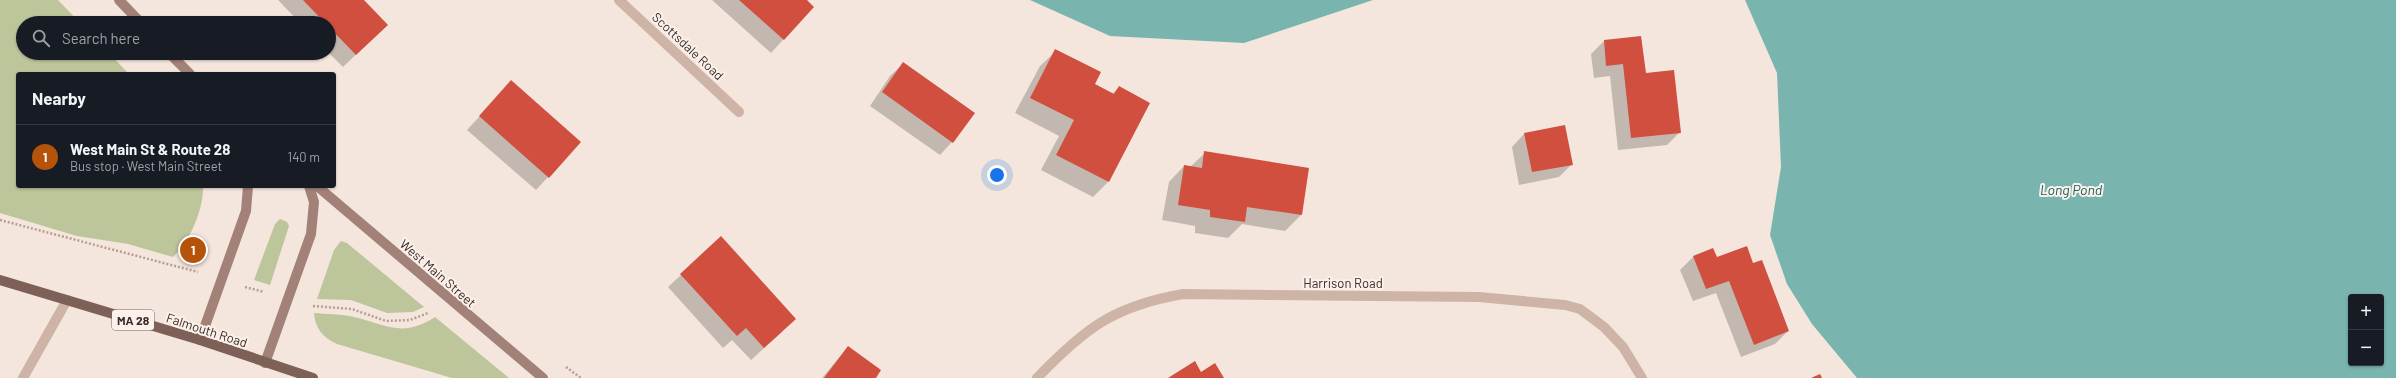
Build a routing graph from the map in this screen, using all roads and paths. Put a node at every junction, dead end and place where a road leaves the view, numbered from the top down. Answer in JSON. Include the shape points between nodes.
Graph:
{"nodes":[{"id":1,"x":119,"y":0,"type":"edge"},
{"id":2,"x":619,"y":0,"type":"edge"},
{"id":3,"x":134,"y":16,"type":"edge"},
{"id":4,"x":176,"y":60,"type":"edge"},
{"id":5,"x":188,"y":72,"type":"edge"},
{"id":6,"x":739,"y":112,"type":"dead end"},
{"id":7,"x":248,"y":188,"type":"edge"},
{"id":8,"x":310,"y":188,"type":"edge"},
{"id":9,"x":319,"y":188,"type":"edge"},
{"id":10,"x":0,"y":220,"type":"edge"},
{"id":11,"x":178,"y":266,"type":"dead end"},
{"id":12,"x":0,"y":280,"type":"edge"},
{"id":13,"x":67,"y":300,"type":"junction"},
{"id":14,"x":315,"y":307,"type":"dead end"},
{"id":15,"x":428,"y":313,"type":"dead end"},
{"id":16,"x":200,"y":340,"type":"junction"},
{"id":17,"x":265,"y":363,"type":"junction"},
{"id":18,"x":23,"y":378,"type":"edge"},
{"id":19,"x":313,"y":378,"type":"edge"},
{"id":20,"x":543,"y":378,"type":"edge"},
{"id":21,"x":1037,"y":378,"type":"edge"},
{"id":22,"x":1642,"y":378,"type":"edge"}],
"edges":[{"from":1,"to":3,"type":"main road"},
{"from":2,"to":6,"type":"street","name":"Scottsdale Road"},
{"from":4,"to":5,"type":"main road"},
{"from":7,"to":16,"type":"main road","via":[[246,211]]},
{"from":8,"to":17,"type":"main road","via":[[314,202],[311,234]]},
{"from":9,"to":20,"type":"main road","name":"West Main Street"},
{"from":10,"to":11,"type":"path","via":[[72,241]]},
{"from":12,"to":13,"type":"main road","name":"Falmouth Road","number":"MA 28"},
{"from":13,"to":16,"type":"main road","name":"Falmouth Road","number":"MA 28"},
{"from":13,"to":18,"type":"street"},
{"from":14,"to":15,"type":"path","via":[[347,308],[386,321],[410,320]]},
{"from":16,"to":17,"type":"main road","name":"Falmouth Road","number":"MA 28"},
{"from":17,"to":19,"type":"main road","name":"Falmouth Road","number":"MA 28"},
{"from":21,"to":22,"type":"street","name":"Harrison Road","via":[[1095,325],[1115,313],[1150,300],[1183,294],[1479,297],[1565,304],[1580,309],[1604,327],[1623,347]]}]}
